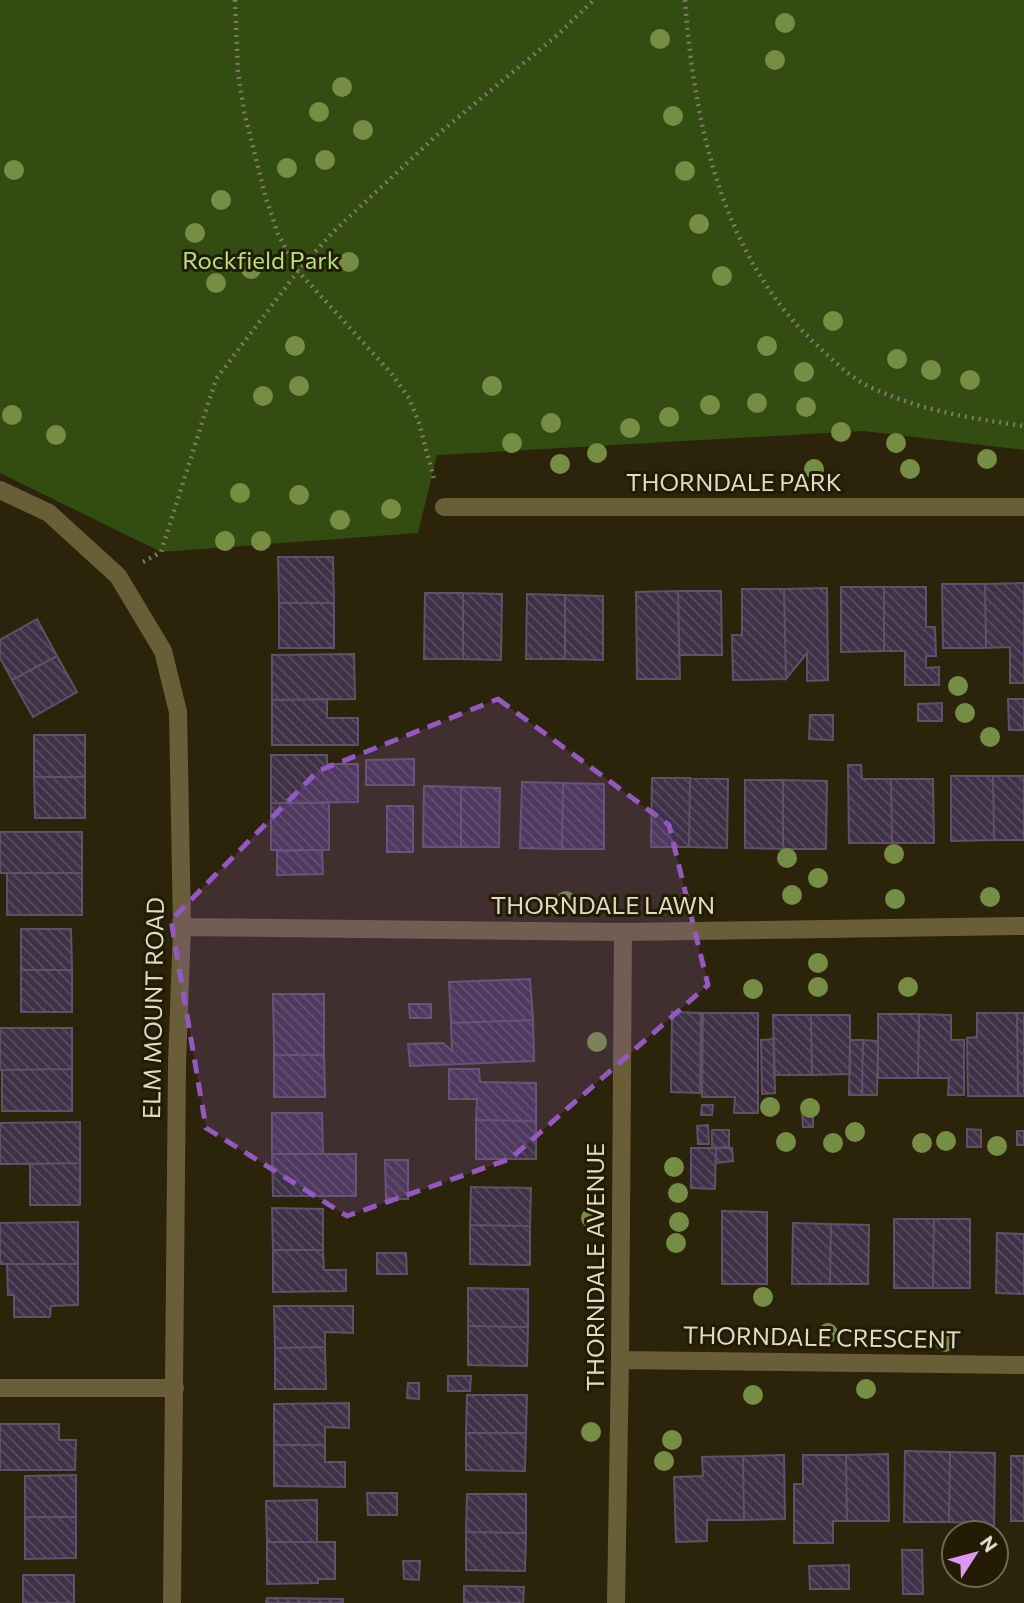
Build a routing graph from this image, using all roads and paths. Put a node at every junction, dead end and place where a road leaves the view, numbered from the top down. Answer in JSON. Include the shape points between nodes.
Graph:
{"nodes":[{"id":1,"x":235,"y":0,"type":"edge"},
{"id":2,"x":594,"y":0,"type":"edge"},
{"id":3,"x":685,"y":0,"type":"edge"},
{"id":4,"x":298,"y":271,"type":"junction"},
{"id":5,"x":1024,"y":426,"type":"edge"},
{"id":6,"x":0,"y":490,"type":"edge"},
{"id":7,"x":444,"y":507,"type":"joint"},
{"id":8,"x":1024,"y":507,"type":"edge"},
{"id":9,"x":118,"y":576,"type":"junction"},
{"id":10,"x":1024,"y":926,"type":"edge"},
{"id":11,"x":182,"y":927,"type":"junction"},
{"id":12,"x":622,"y":932,"type":"junction"},
{"id":13,"x":620,"y":1360,"type":"junction"},
{"id":14,"x":1024,"y":1364,"type":"edge"},
{"id":15,"x":0,"y":1388,"type":"edge"},
{"id":16,"x":175,"y":1388,"type":"junction"},
{"id":17,"x":173,"y":1603,"type":"edge"},
{"id":18,"x":615,"y":1603,"type":"edge"}],
"edges":[{"from":1,"to":4,"type":"path","via":[[244,111],[278,234]]},
{"from":2,"to":4,"type":"path","via":[[437,135]]},
{"from":3,"to":5,"type":"path","via":[[699,116],[740,240],[772,297],[804,334],[868,386],[956,416]]},
{"from":4,"to":7,"type":"path","via":[[409,398]]},
{"from":4,"to":9,"type":"path","via":[[216,379],[161,552]]},
{"from":6,"to":9,"type":"street","name":"ELM MOUNT ROAD","via":[[49,513]]},
{"from":7,"to":8,"type":"street","name":"THORNDALE PARK"},
{"from":9,"to":11,"type":"street","name":"ELM MOUNT ROAD","via":[[163,651],[178,712]]},
{"from":10,"to":12,"type":"street","name":"THORNDALE LAWN"},
{"from":11,"to":12,"type":"street","name":"THORNDALE LAWN"},
{"from":11,"to":16,"type":"street","name":"ELM MOUNT ROAD"},
{"from":12,"to":13,"type":"street","name":"THORNDALE AVENUE"},
{"from":13,"to":14,"type":"street","name":"THORNDALE CRESCENT"},
{"from":13,"to":18,"type":"street","name":"THORNDALE AVENUE"},
{"from":15,"to":16,"type":"street"},
{"from":16,"to":17,"type":"street","name":"ELM MOUNT ROAD"}]}
